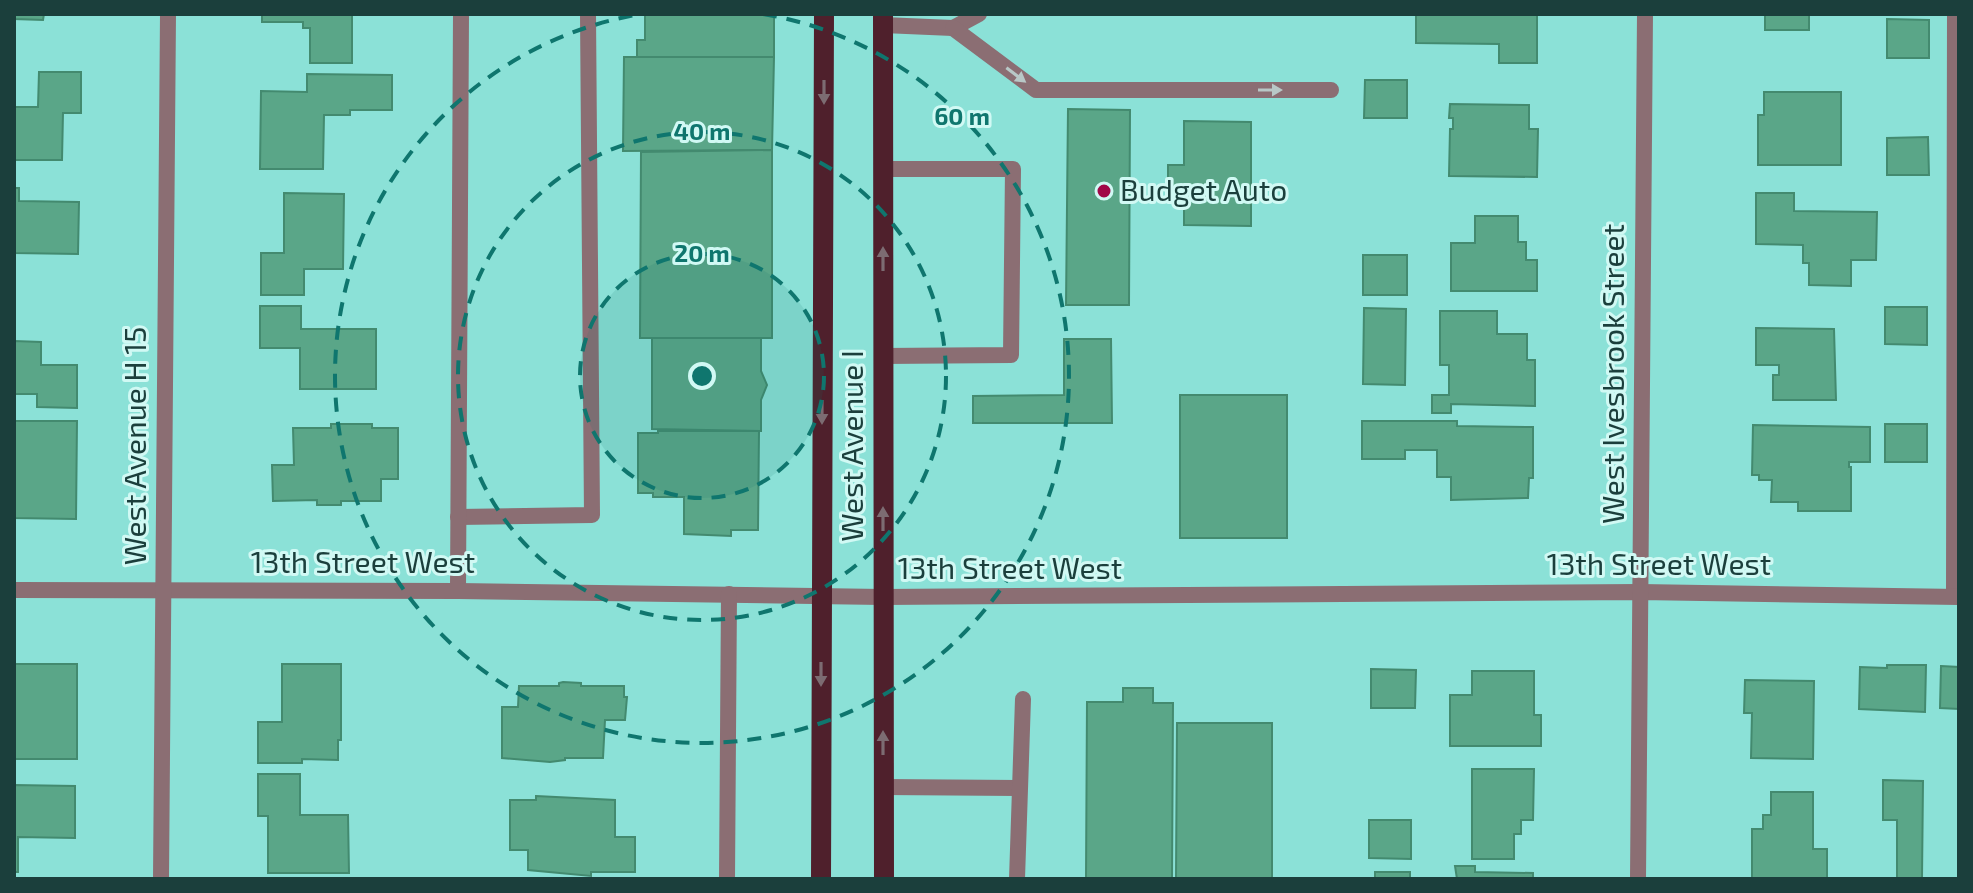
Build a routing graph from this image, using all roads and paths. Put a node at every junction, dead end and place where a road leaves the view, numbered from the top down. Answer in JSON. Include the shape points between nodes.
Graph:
{"nodes":[{"id":1,"x":168,"y":14,"type":"edge"},
{"id":2,"x":461,"y":14,"type":"edge"},
{"id":3,"x":588,"y":14,"type":"edge"},
{"id":4,"x":824,"y":14,"type":"edge"},
{"id":5,"x":979,"y":14,"type":"edge"},
{"id":6,"x":1645,"y":14,"type":"edge"},
{"id":7,"x":1955,"y":14,"type":"edge"},
{"id":8,"x":882,"y":18,"type":"edge"},
{"id":9,"x":953,"y":28,"type":"junction"},
{"id":10,"x":1331,"y":90,"type":"dead end"},
{"id":11,"x":884,"y":169,"type":"junction"},
{"id":12,"x":883,"y":356,"type":"junction"},
{"id":13,"x":458,"y":517,"type":"junction"},
{"id":14,"x":14,"y":590,"type":"edge"},
{"id":15,"x":163,"y":590,"type":"junction"},
{"id":16,"x":458,"y":591,"type":"junction"},
{"id":17,"x":1640,"y":592,"type":"junction"},
{"id":18,"x":729,"y":594,"type":"junction"},
{"id":19,"x":821,"y":596,"type":"junction"},
{"id":20,"x":1956,"y":596,"type":"edge"},
{"id":21,"x":883,"y":597,"type":"junction"},
{"id":22,"x":1023,"y":699,"type":"dead end"},
{"id":23,"x":883,"y":787,"type":"junction"},
{"id":24,"x":1018,"y":788,"type":"junction"},
{"id":25,"x":161,"y":879,"type":"edge"},
{"id":26,"x":727,"y":879,"type":"edge"},
{"id":27,"x":821,"y":879,"type":"edge"},
{"id":28,"x":884,"y":879,"type":"edge"},
{"id":29,"x":1017,"y":879,"type":"edge"},
{"id":30,"x":1638,"y":879,"type":"edge"}],
"edges":[{"from":1,"to":15,"type":"street","name":"West Avenue H 15"},
{"from":2,"to":13,"type":"street"},
{"from":3,"to":13,"type":"street","via":[[592,515]]},
{"from":4,"to":19,"type":"main road","name":"West Avenue I","one_way":true},
{"from":5,"to":9,"type":"street"},
{"from":6,"to":17,"type":"street","name":"West Ivesbrook Street"},
{"from":7,"to":20,"type":"street"},
{"from":8,"to":9,"type":"street"},
{"from":8,"to":11,"type":"main road","name":"West Avenue I"},
{"from":9,"to":10,"type":"street","one_way":true,"via":[[1036,90]]},
{"from":12,"to":11,"type":"main road","name":"West Avenue I","one_way":true},
{"from":11,"to":12,"type":"street","via":[[1013,169],[1011,355]]},
{"from":21,"to":12,"type":"main road","name":"West Avenue I","one_way":true},
{"from":13,"to":16,"type":"street"},
{"from":14,"to":15,"type":"street","name":"13th Street West"},
{"from":15,"to":16,"type":"street","name":"13th Street West"},
{"from":15,"to":25,"type":"street","name":"West Avenue H 15"},
{"from":16,"to":18,"type":"street","name":"13th Street West"},
{"from":17,"to":20,"type":"street","name":"13th Street West"},
{"from":17,"to":21,"type":"street","name":"13th Street West"},
{"from":17,"to":30,"type":"street","name":"West Ivesbrook Street"},
{"from":18,"to":19,"type":"street","name":"13th Street West"},
{"from":18,"to":26,"type":"street"},
{"from":19,"to":21,"type":"street","name":"13th Street West"},
{"from":19,"to":27,"type":"main road","name":"West Avenue I","one_way":true},
{"from":23,"to":21,"type":"main road","name":"West Avenue I","one_way":true},
{"from":22,"to":24,"type":"street"},
{"from":23,"to":24,"type":"street"},
{"from":23,"to":28,"type":"main road","name":"West Avenue I"},
{"from":24,"to":29,"type":"street"}]}
